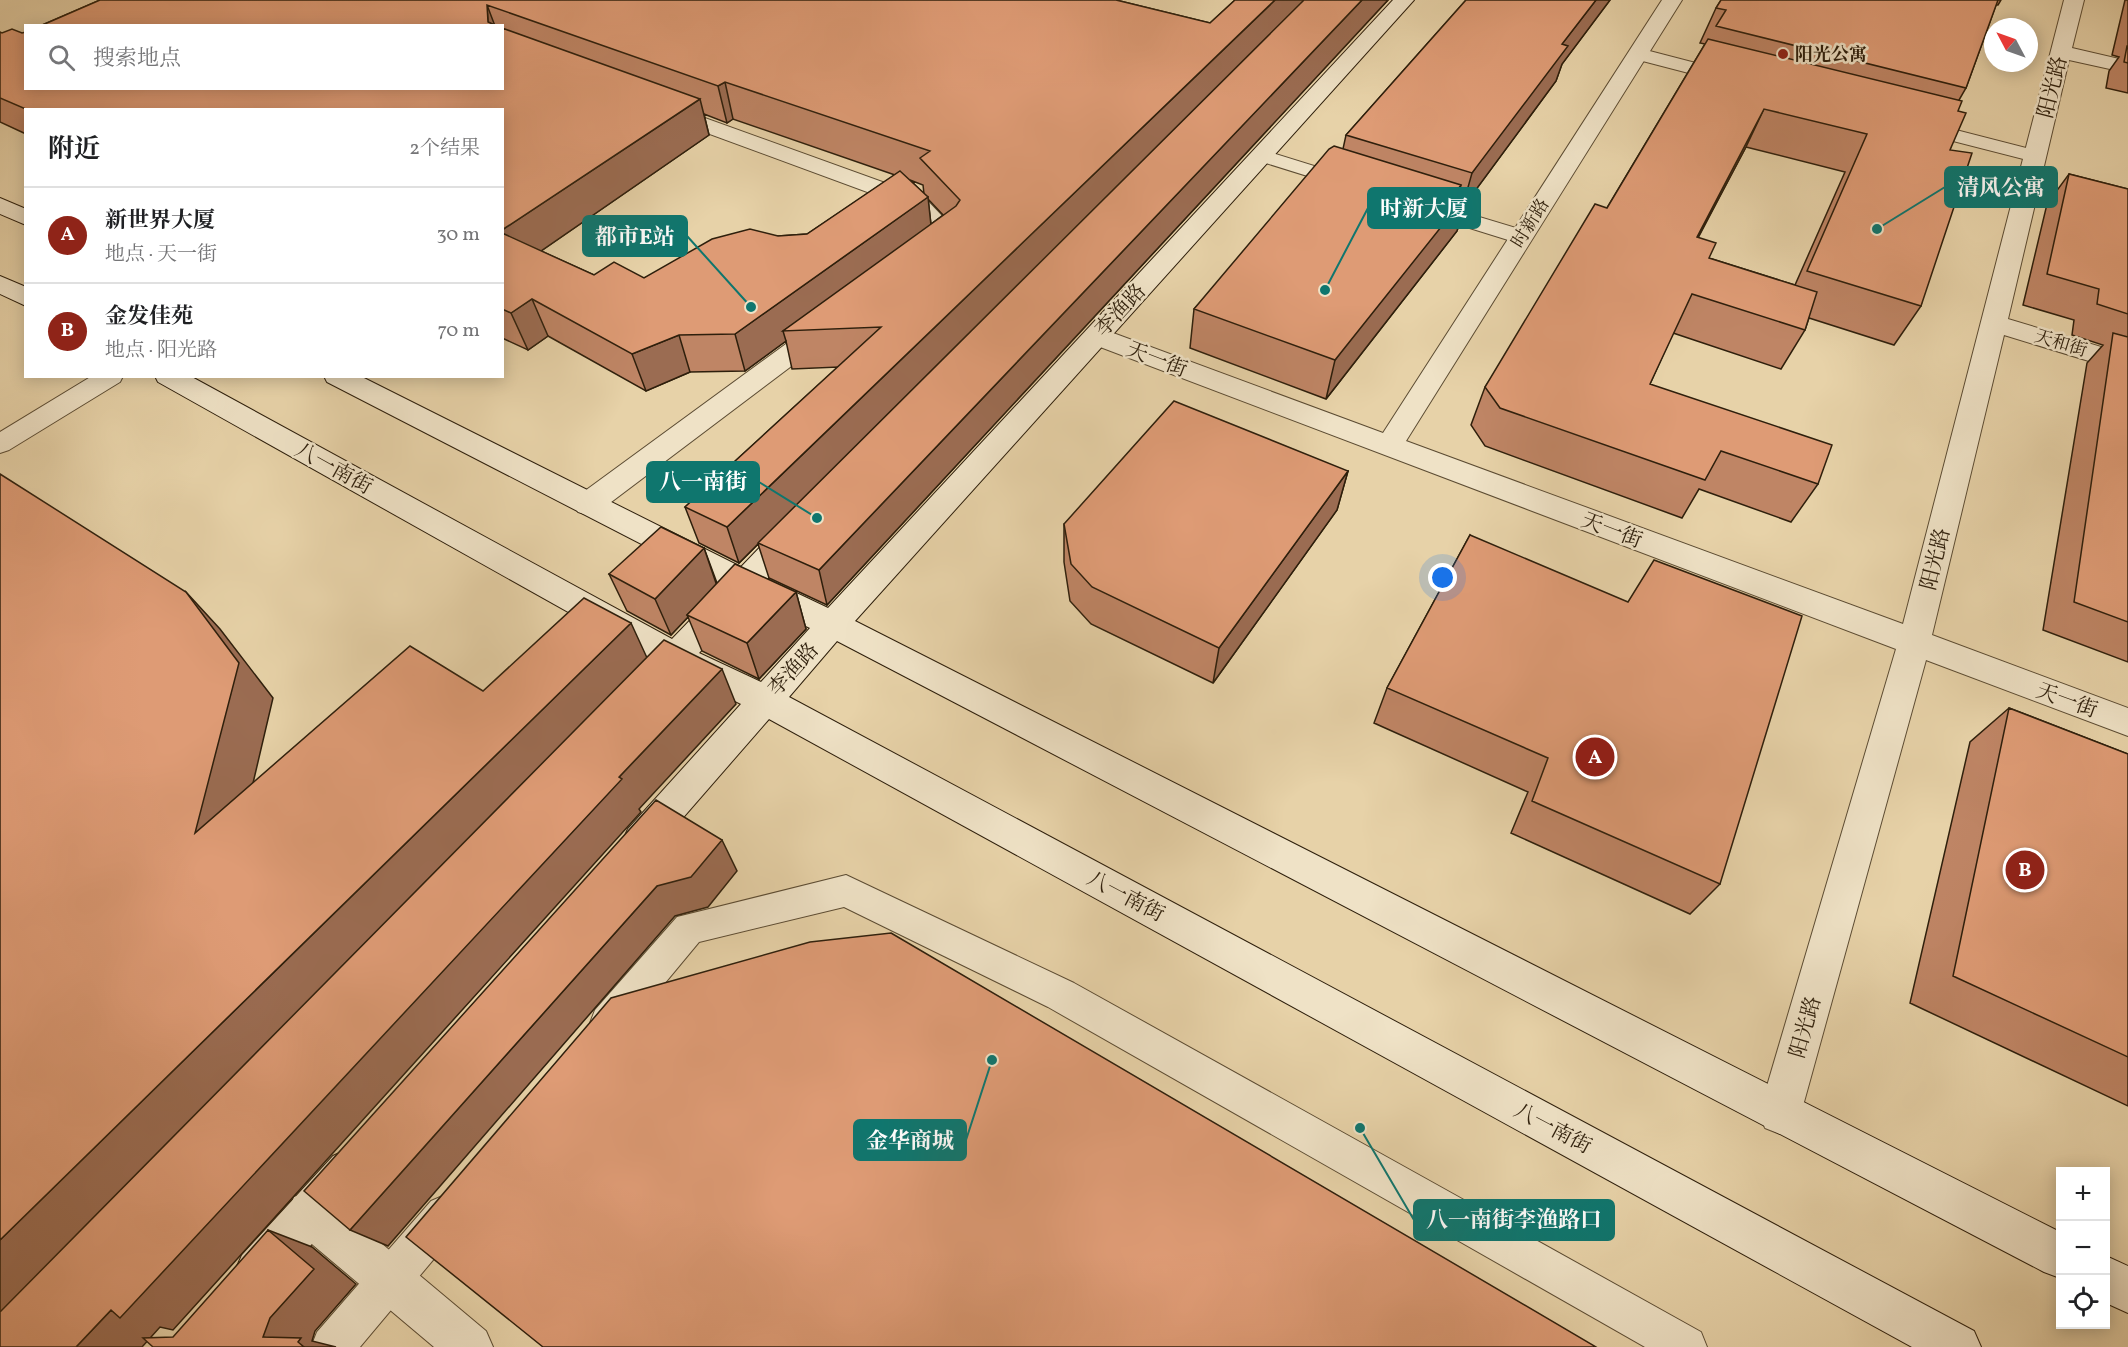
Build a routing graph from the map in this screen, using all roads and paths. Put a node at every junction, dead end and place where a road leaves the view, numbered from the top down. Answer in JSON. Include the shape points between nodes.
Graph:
{"nodes":[{"id":1,"x":1404,"y":0,"type":"edge"},
{"id":2,"x":1672,"y":0,"type":"edge"},
{"id":3,"x":2074,"y":0,"type":"edge"},
{"id":4,"x":2061,"y":52,"type":"junction"},
{"id":5,"x":1638,"y":54,"type":"junction"},
{"id":6,"x":2128,"y":67,"type":"edge"},
{"id":7,"x":1751,"y":83,"type":"edge"},
{"id":8,"x":648,"y":103,"type":"edge"},
{"id":9,"x":1899,"y":121,"type":"edge"},
{"id":10,"x":1263,"y":156,"type":"junction"},
{"id":11,"x":2035,"y":156,"type":"junction"},
{"id":12,"x":1364,"y":188,"type":"edge"},
{"id":13,"x":1409,"y":202,"type":"edge"},
{"id":14,"x":0,"y":205,"type":"edge"},
{"id":15,"x":24,"y":217,"type":"edge"},
{"id":16,"x":1521,"y":237,"type":"junction"},
{"id":17,"x":911,"y":265,"type":"edge"},
{"id":18,"x":0,"y":284,"type":"edge"},
{"id":19,"x":24,"y":297,"type":"edge"},
{"id":20,"x":844,"y":314,"type":"edge"},
{"id":21,"x":1994,"y":322,"type":"junction"},
{"id":22,"x":1096,"y":336,"type":"junction"},
{"id":23,"x":2128,"y":364,"type":"edge"},
{"id":24,"x":108,"y":378,"type":"edge"},
{"id":25,"x":172,"y":378,"type":"edge"},
{"id":26,"x":342,"y":378,"type":"edge"},
{"id":27,"x":0,"y":444,"type":"edge"},
{"id":28,"x":1389,"y":446,"type":"junction"},
{"id":29,"x":588,"y":504,"type":"junction"},
{"id":30,"x":810,"y":514,"type":"edge"},
{"id":31,"x":743,"y":582,"type":"junction"},
{"id":32,"x":833,"y":624,"type":"junction"},
{"id":33,"x":1914,"y":643,"type":"junction"},
{"id":34,"x":675,"y":656,"type":"junction"},
{"id":35,"x":634,"y":699,"type":"edge"},
{"id":36,"x":765,"y":700,"type":"junction"},
{"id":37,"x":2128,"y":722,"type":"edge"},
{"id":38,"x":616,"y":868,"type":"edge"},
{"id":39,"x":589,"y":1045,"type":"edge"},
{"id":40,"x":1780,"y":1113,"type":"junction"},
{"id":41,"x":373,"y":1142,"type":"edge"},
{"id":42,"x":466,"y":1189,"type":"edge"},
{"id":43,"x":310,"y":1213,"type":"junction"},
{"id":44,"x":2056,"y":1253,"type":"edge"},
{"id":45,"x":389,"y":1279,"type":"junction"},
{"id":46,"x":2110,"y":1281,"type":"edge"},
{"id":47,"x":2128,"y":1290,"type":"edge"},
{"id":48,"x":231,"y":1302,"type":"edge"},
{"id":49,"x":332,"y":1347,"type":"edge"},
{"id":50,"x":470,"y":1347,"type":"edge"},
{"id":51,"x":1686,"y":1347,"type":"edge"},
{"id":52,"x":1958,"y":1347,"type":"edge"}],
"edges":[{"from":1,"to":10,"type":"main road","name":"李渔路"},
{"from":2,"to":5,"type":"main road","name":"时新路"},
{"from":3,"to":4,"type":"main road","name":"阳光路"},
{"from":4,"to":6,"type":"main road"},
{"from":4,"to":11,"type":"main road","name":"阳光路"},
{"from":5,"to":7,"type":"lane"},
{"from":5,"to":16,"type":"main road","name":"时新路"},
{"from":8,"to":17,"type":"main road","via":[[916,202],[949,236]]},
{"from":9,"to":11,"type":"lane"},
{"from":10,"to":12,"type":"lane"},
{"from":10,"to":22,"type":"main road","name":"李渔路"},
{"from":11,"to":21,"type":"main road","name":"阳光路"},
{"from":13,"to":16,"type":"lane"},
{"from":14,"to":15,"type":"main road"},
{"from":16,"to":28,"type":"main road","name":"时新路"},
{"from":18,"to":19,"type":"main road"},
{"from":20,"to":29,"type":"main road"},
{"from":21,"to":23,"type":"main road","name":"天和街"},
{"from":21,"to":33,"type":"main road","name":"阳光路"},
{"from":22,"to":28,"type":"main road","name":"天一街"},
{"from":22,"to":32,"type":"main road","name":"李渔路"},
{"from":24,"to":27,"type":"lane"},
{"from":25,"to":34,"type":"main road","name":"八一南街"},
{"from":26,"to":29,"type":"main road"},
{"from":28,"to":33,"type":"main road","name":"天一街"},
{"from":29,"to":31,"type":"main road"},
{"from":30,"to":31,"type":"main road"},
{"from":31,"to":32,"type":"main road"},
{"from":31,"to":34,"type":"main road"},
{"from":32,"to":36,"type":"main road","name":"李渔路"},
{"from":32,"to":40,"type":"main road"},
{"from":33,"to":37,"type":"main road","name":"天一街"},
{"from":33,"to":40,"type":"main road","name":"阳光路"},
{"from":34,"to":35,"type":"main road"},
{"from":34,"to":36,"type":"main road","name":"八一南街"},
{"from":36,"to":38,"type":"main road","name":"李渔路"},
{"from":36,"to":52,"type":"main road","name":"八一南街"},
{"from":39,"to":51,"type":"lane","via":[[689,928],[846,891],[1061,995]]},
{"from":40,"to":44,"type":"main road"},
{"from":41,"to":43,"type":"main road"},
{"from":42,"to":45,"type":"lane"},
{"from":43,"to":45,"type":"main road"},
{"from":43,"to":48,"type":"main road"},
{"from":45,"to":49,"type":"lane"},
{"from":45,"to":50,"type":"main road"},
{"from":46,"to":47,"type":"main road"}]}
